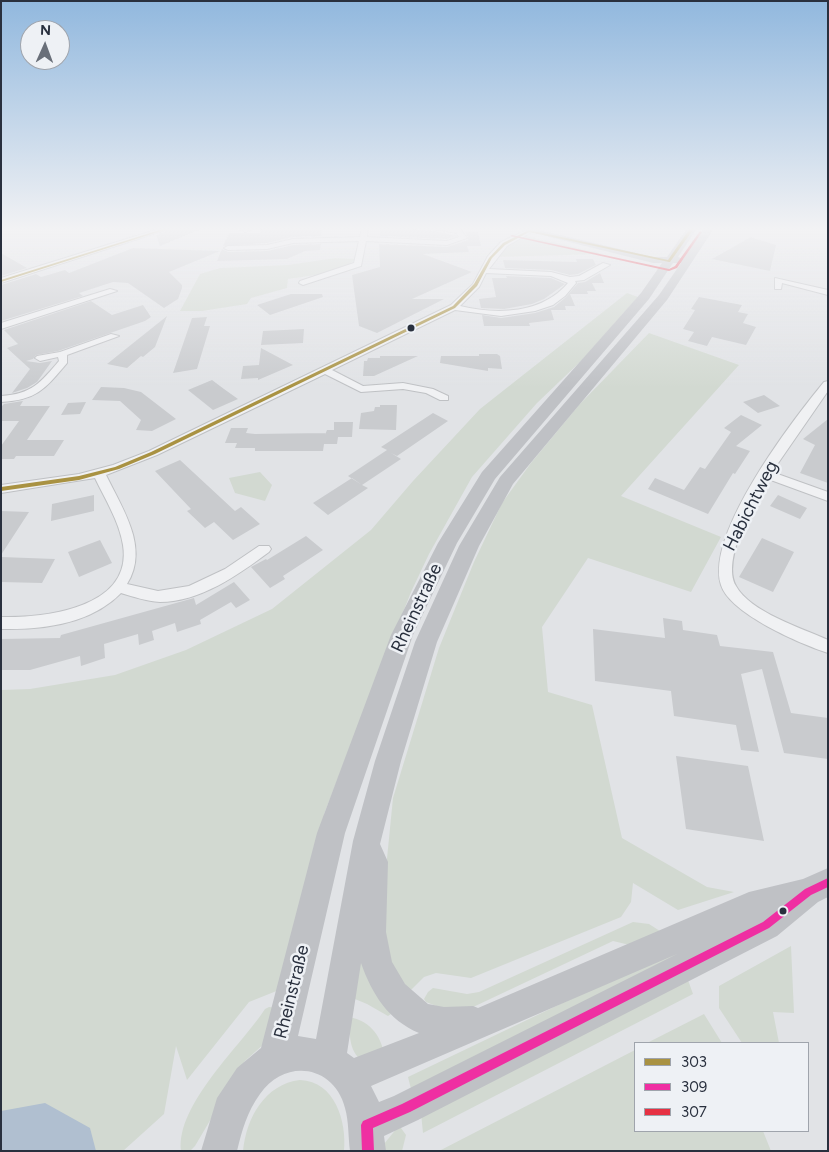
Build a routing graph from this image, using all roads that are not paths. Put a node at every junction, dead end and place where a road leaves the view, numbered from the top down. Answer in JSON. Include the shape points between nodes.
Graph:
{"nodes":[{"id":1,"x":309,"y":281,"type":"edge"},
{"id":2,"x":478,"y":281,"type":"edge"},
{"id":3,"x":571,"y":281,"type":"edge"},
{"id":4,"x":651,"y":281,"type":"edge"},
{"id":5,"x":659,"y":281,"type":"edge"},
{"id":6,"x":670,"y":281,"type":"edge"},
{"id":7,"x":778,"y":281,"type":"edge"},
{"id":8,"x":781,"y":281,"type":"edge"},
{"id":9,"x":303,"y":283,"type":"dead end"},
{"id":10,"x":651,"y":287,"type":"junction"},
{"id":11,"x":778,"y":287,"type":"dead end"},
{"id":12,"x":113,"y":290,"type":"dead end"},
{"id":13,"x":828,"y":293,"type":"edge"},
{"id":14,"x":454,"y":307,"type":"junction"},
{"id":15,"x":1,"y":326,"type":"edge"},
{"id":16,"x":114,"y":336,"type":"dead end"},
{"id":17,"x":81,"y":338,"type":"dead end"},
{"id":18,"x":89,"y":344,"type":"junction"},
{"id":19,"x":62,"y":354,"type":"junction"},
{"id":20,"x":40,"y":358,"type":"dead end"},
{"id":21,"x":325,"y":370,"type":"junction"},
{"id":22,"x":825,"y":391,"type":"edge"},
{"id":23,"x":444,"y":398,"type":"dead end"},
{"id":24,"x":1,"y":399,"type":"edge"},
{"id":25,"x":764,"y":473,"type":"junction"},
{"id":26,"x":99,"y":474,"type":"junction"},
{"id":27,"x":1,"y":489,"type":"edge"},
{"id":28,"x":828,"y":496,"type":"edge"},
{"id":29,"x":264,"y":549,"type":"dead end"},
{"id":30,"x":119,"y":587,"type":"junction"},
{"id":31,"x":1,"y":623,"type":"edge"},
{"id":32,"x":828,"y":647,"type":"edge"},
{"id":33,"x":367,"y":841,"type":"junction"},
{"id":34,"x":818,"y":887,"type":"edge"},
{"id":35,"x":484,"y":1022,"type":"junction"},
{"id":36,"x":275,"y":1059,"type":"junction"},
{"id":37,"x":340,"y":1068,"type":"junction"},
{"id":38,"x":367,"y":1138,"type":"edge"},
{"id":39,"x":219,"y":1151,"type":"edge"}],
"edges":[{"from":1,"to":9,"type":"street"},
{"from":2,"to":14,"type":"street"},
{"from":3,"to":14,"type":"street","via":[[563,293],[522,312],[477,313]]},
{"from":4,"to":10,"type":"street"},
{"from":5,"to":10,"type":"street","name":"Rheinstraße"},
{"from":6,"to":33,"type":"street","name":"Rheinstraße","via":[[654,308],[506,481],[469,546],[426,642],[388,761]]},
{"from":7,"to":11,"type":"street"},
{"from":8,"to":13,"type":"street"},
{"from":10,"to":36,"type":"street","name":"Rheinstraße","via":[[488,476],[448,543],[402,634],[331,833],[292,1002]]},
{"from":12,"to":15,"type":"street"},
{"from":14,"to":21,"type":"street"},
{"from":16,"to":18,"type":"street"},
{"from":17,"to":18,"type":"street"},
{"from":18,"to":19,"type":"street"},
{"from":19,"to":20,"type":"street"},
{"from":19,"to":24,"type":"street","via":[[64,361],[38,391],[25,397]]},
{"from":21,"to":23,"type":"street","via":[[361,389],[403,386]]},
{"from":21,"to":26,"type":"street","via":[[153,453]]},
{"from":22,"to":25,"type":"street","name":"Habichtweg"},
{"from":25,"to":28,"type":"street"},
{"from":25,"to":32,"type":"street","name":"Habichtweg","via":[[726,554],[728,586],[744,604]]},
{"from":26,"to":27,"type":"street"},
{"from":26,"to":30,"type":"street","via":[[130,546],[129,563]]},
{"from":29,"to":30,"type":"street","via":[[226,577],[174,595],[151,595]]},
{"from":30,"to":31,"type":"street","via":[[105,599],[69,617],[55,621]]},
{"from":33,"to":35,"type":"street","via":[[374,862],[371,929],[374,958],[385,983],[414,1016],[436,1023]]},
{"from":33,"to":37,"type":"street","name":"Rheinstraße"},
{"from":34,"to":35,"type":"street","via":[[749,907]]},
{"from":34,"to":38,"type":"street","via":[[766,925],[406,1108]]},
{"from":35,"to":37,"type":"street","via":[[396,1060]]},
{"from":36,"to":37,"type":"street","via":[[302,1052]]},
{"from":36,"to":39,"type":"street","via":[[253,1075],[237,1096]]},
{"from":37,"to":38,"type":"street","via":[[361,1099]]}]}
